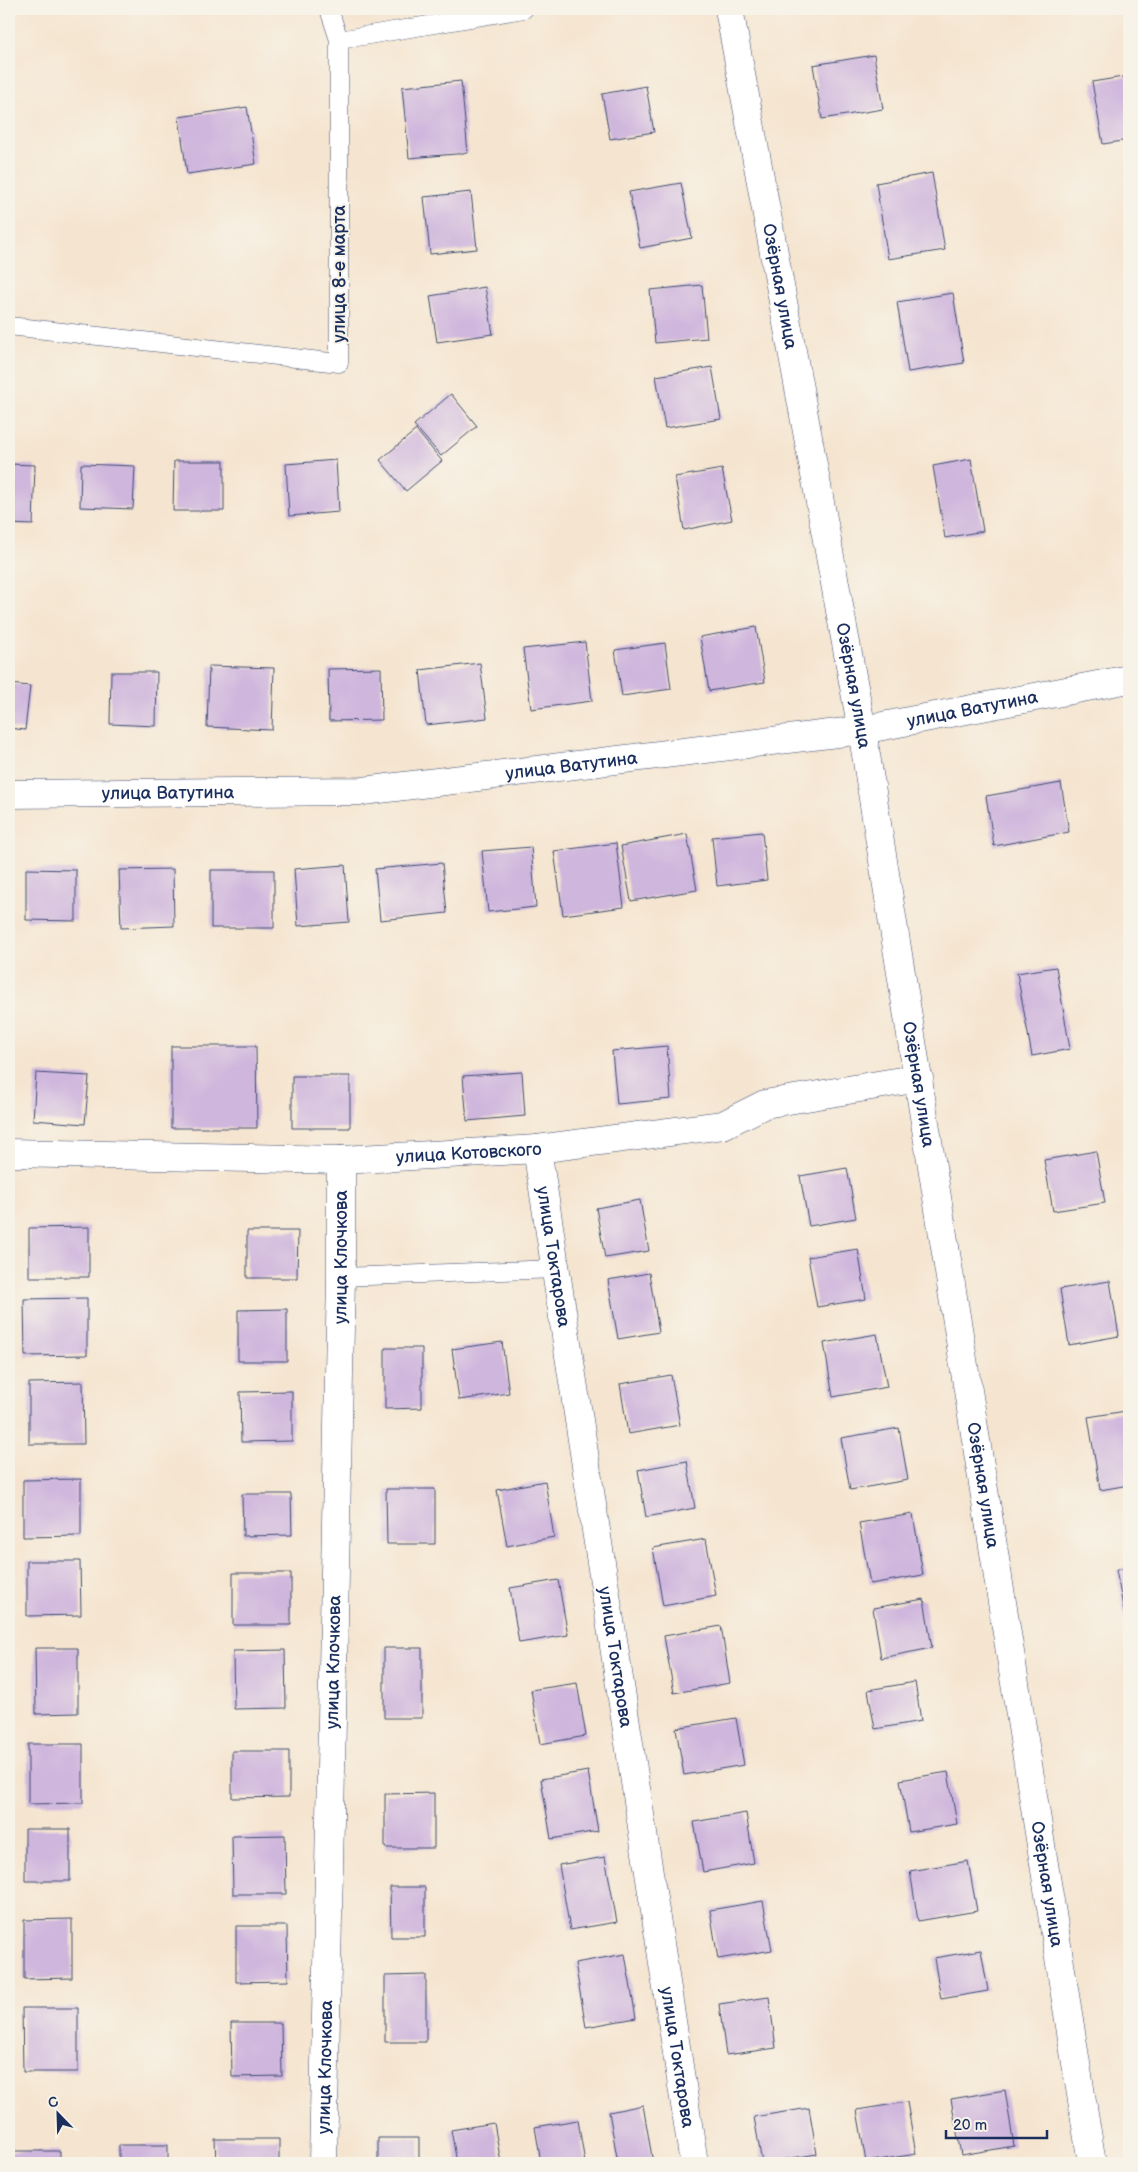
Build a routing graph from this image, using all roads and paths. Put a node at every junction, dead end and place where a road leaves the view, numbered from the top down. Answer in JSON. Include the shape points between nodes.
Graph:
{"nodes":[{"id":1,"x":329,"y":9,"type":"edge"},
{"id":2,"x":524,"y":9,"type":"edge"},
{"id":3,"x":730,"y":9,"type":"edge"},
{"id":4,"x":339,"y":40,"type":"junction"},
{"id":5,"x":9,"y":326,"type":"edge"},
{"id":6,"x":1129,"y":679,"type":"edge"},
{"id":7,"x":862,"y":730,"type":"junction"},
{"id":8,"x":9,"y":794,"type":"edge"},
{"id":9,"x":919,"y":1078,"type":"junction"},
{"id":10,"x":537,"y":1149,"type":"junction"},
{"id":11,"x":9,"y":1153,"type":"edge"},
{"id":12,"x":341,"y":1160,"type":"junction"},
{"id":13,"x":557,"y":1269,"type":"junction"},
{"id":14,"x":341,"y":1277,"type":"junction"},
{"id":15,"x":323,"y":2163,"type":"edge"},
{"id":16,"x":694,"y":2163,"type":"edge"},
{"id":17,"x":1092,"y":2163,"type":"edge"}],
"edges":[{"from":1,"to":4,"type":"lane"},
{"from":2,"to":4,"type":"lane"},
{"from":3,"to":7,"type":"street","name":"Озёрная улица"},
{"from":4,"to":5,"type":"lane","name":"улица 8-е марта","via":[[339,363]]},
{"from":6,"to":7,"type":"street","name":"улица Ватутина"},
{"from":7,"to":8,"type":"street","name":"улица Ватутина","via":[[363,791]]},
{"from":7,"to":9,"type":"street","name":"Озёрная улица"},
{"from":9,"to":10,"type":"street","name":"улица Котовского","via":[[765,1104],[723,1125]]},
{"from":9,"to":17,"type":"street","name":"Озёрная улица"},
{"from":10,"to":12,"type":"street","name":"улица Котовского"},
{"from":10,"to":13,"type":"street","name":"улица Токтарова"},
{"from":11,"to":12,"type":"street","name":"улица Котовского"},
{"from":12,"to":14,"type":"street","name":"улица Клочкова"},
{"from":13,"to":14,"type":"lane"},
{"from":13,"to":16,"type":"street","name":"улица Токтарова"},
{"from":14,"to":15,"type":"street","name":"улица Клочкова"}]}
